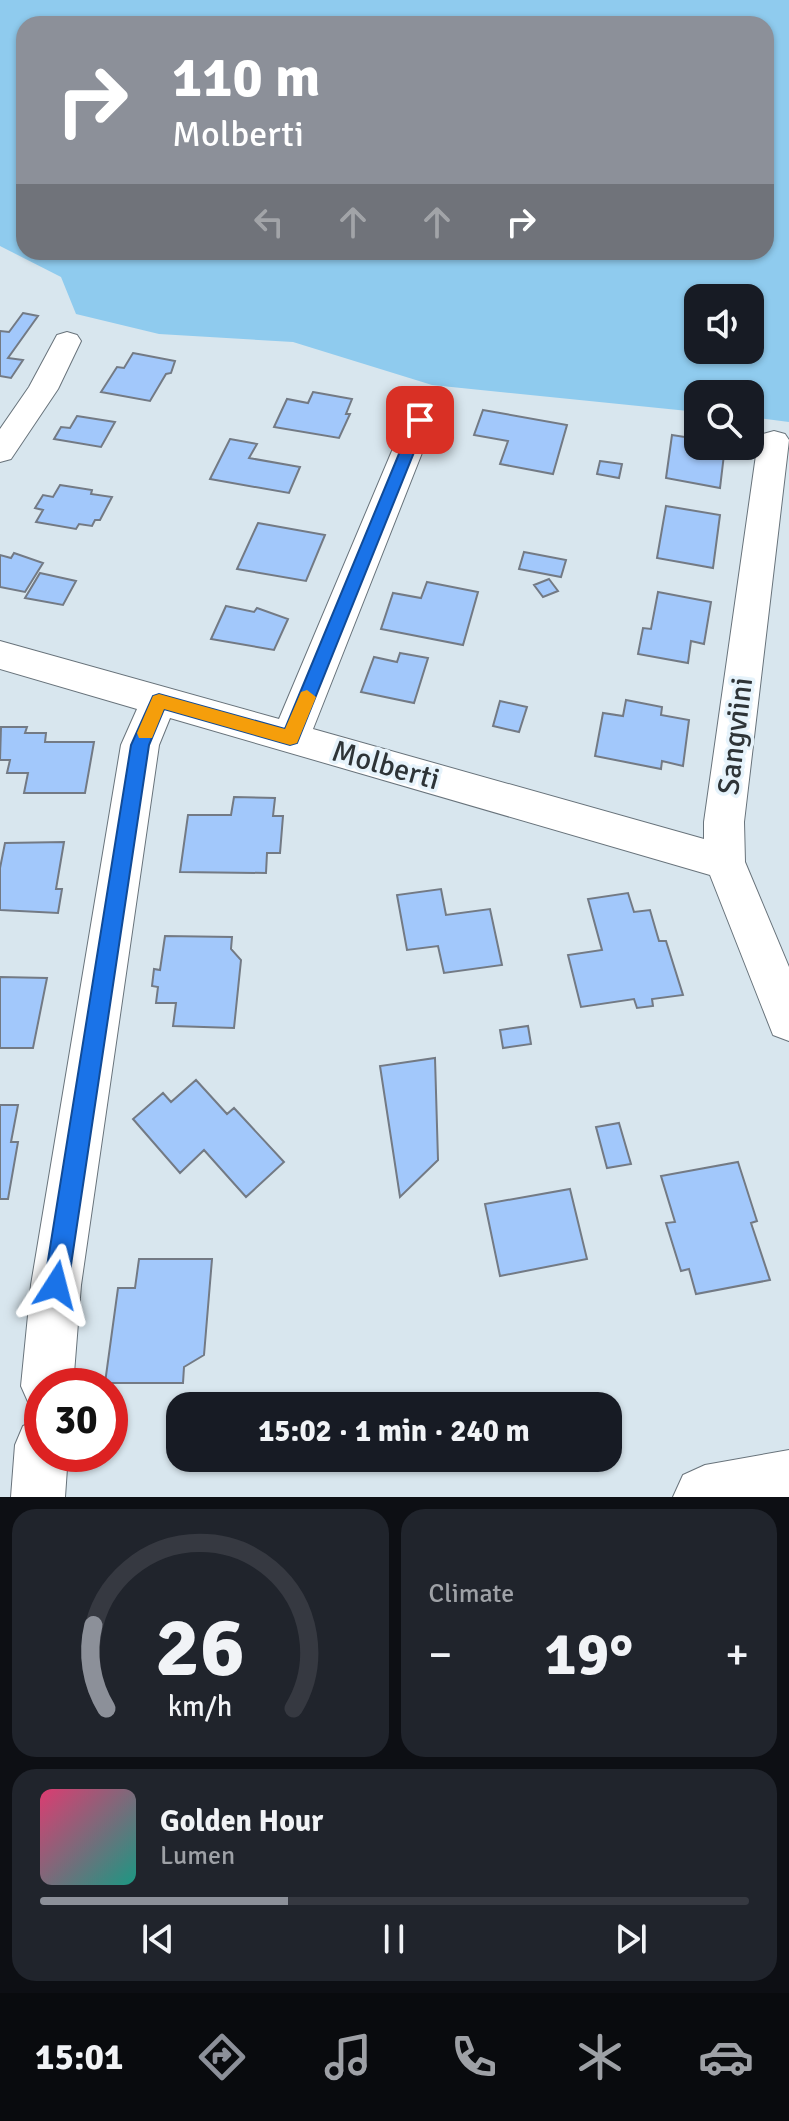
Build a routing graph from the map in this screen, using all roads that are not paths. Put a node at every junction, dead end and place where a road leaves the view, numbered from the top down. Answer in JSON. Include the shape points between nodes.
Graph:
{"nodes":[{"id":1,"x":67,"y":341,"type":"dead end"},
{"id":2,"x":420,"y":420,"type":"dead end"},
{"id":3,"x":774,"y":441,"type":"dead end"},
{"id":4,"x":0,"y":452,"type":"edge"},
{"id":5,"x":0,"y":655,"type":"edge"},
{"id":6,"x":159,"y":701,"type":"junction"},
{"id":7,"x":290,"y":738,"type":"junction"},
{"id":8,"x":725,"y":862,"type":"junction"},
{"id":9,"x":789,"y":1020,"type":"edge"},
{"id":10,"x":49,"y":1368,"type":"edge"},
{"id":11,"x":40,"y":1472,"type":"edge"},
{"id":12,"x":789,"y":1481,"type":"edge"},
{"id":13,"x":38,"y":1497,"type":"edge"},
{"id":14,"x":705,"y":1497,"type":"edge"}],
"edges":[{"from":1,"to":4,"type":"street","via":[[43,389]]},
{"from":2,"to":7,"type":"street"},
{"from":3,"to":8,"type":"street","name":"Sangviini","via":[[724,822]]},
{"from":5,"to":6,"type":"street","name":"Molberti"},
{"from":6,"to":7,"type":"street","name":"Molberti"},
{"from":6,"to":10,"type":"street","via":[[140,745],[56,1285]]},
{"from":7,"to":8,"type":"street","name":"Molberti"},
{"from":8,"to":9,"type":"street","name":"Sangviini"},
{"from":11,"to":13,"type":"street"},
{"from":12,"to":14,"type":"street"}]}
